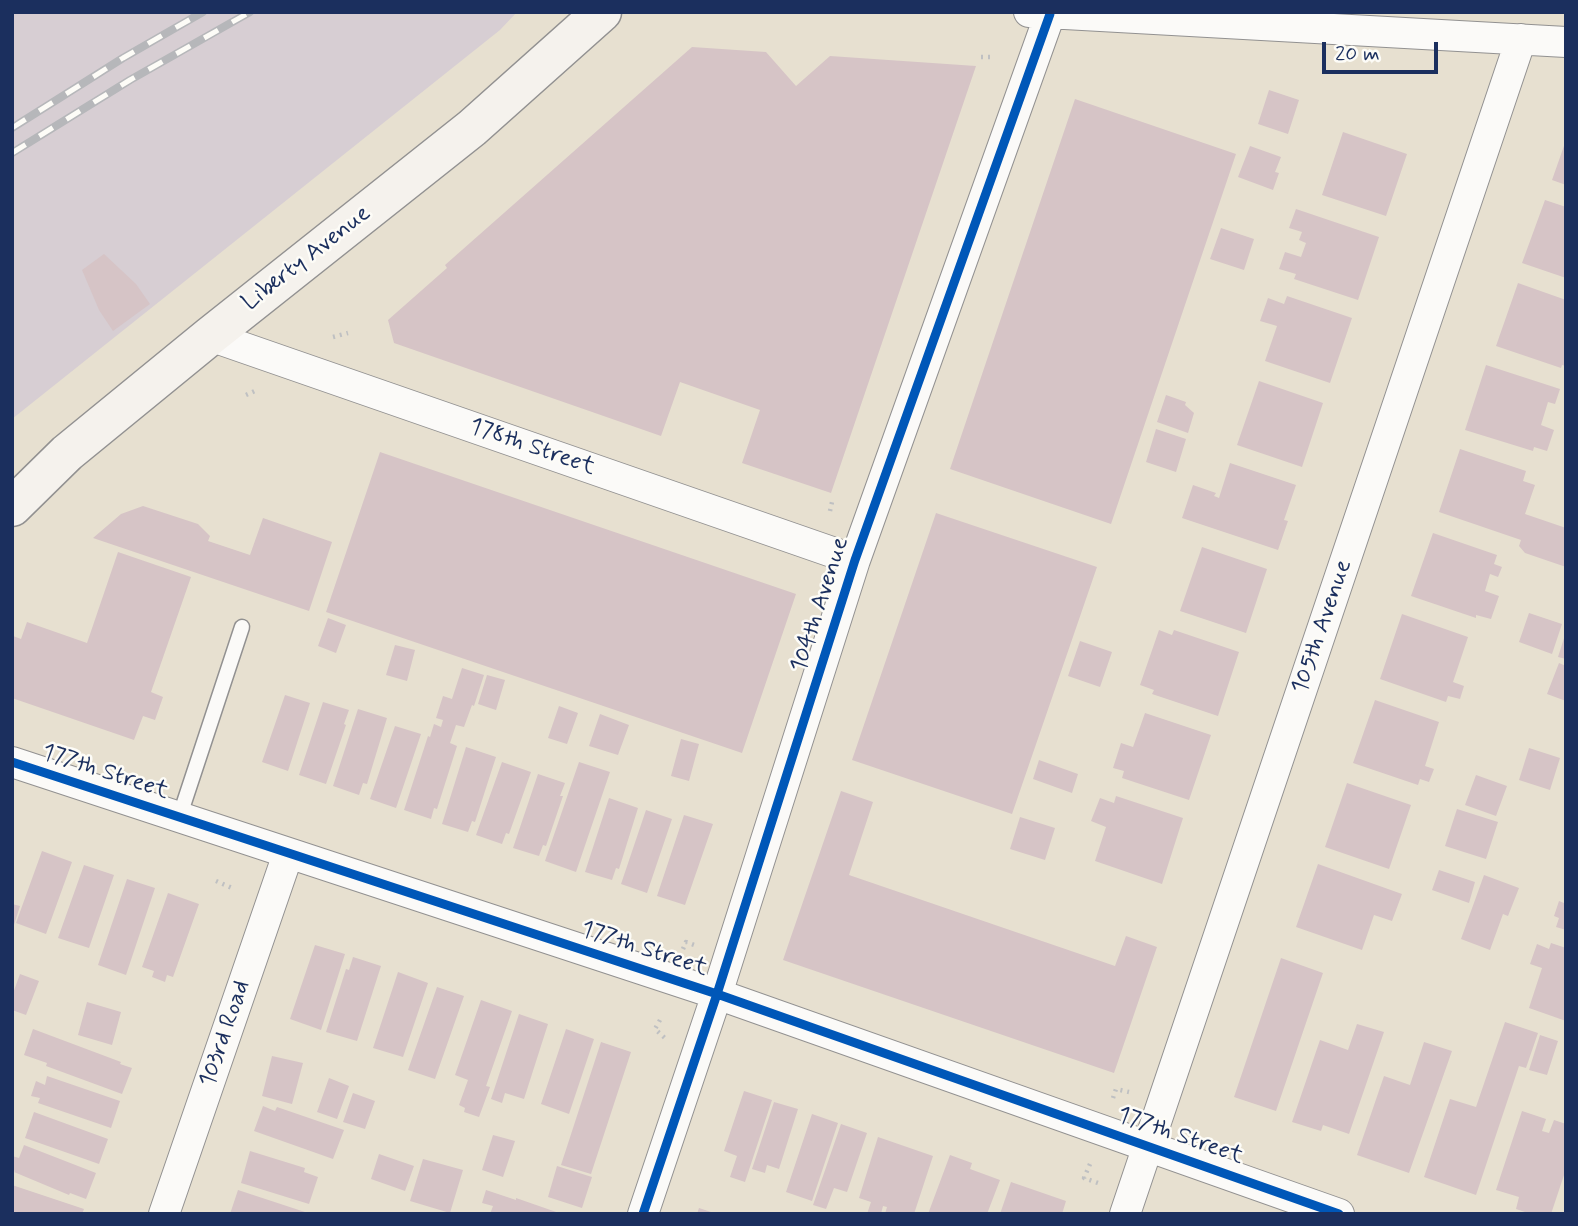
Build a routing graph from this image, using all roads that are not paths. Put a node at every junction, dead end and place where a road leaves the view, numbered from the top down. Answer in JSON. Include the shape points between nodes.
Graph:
{"nodes":[{"id":1,"x":602,"y":12,"type":"edge"},
{"id":2,"x":1040,"y":13,"type":"edge"},
{"id":3,"x":1521,"y":39,"type":"junction"},
{"id":4,"x":1566,"y":42,"type":"edge"},
{"id":5,"x":210,"y":336,"type":"junction"},
{"id":6,"x":12,"y":507,"type":"edge"},
{"id":7,"x":855,"y":560,"type":"junction"},
{"id":8,"x":242,"y":627,"type":"dead end"},
{"id":9,"x":12,"y":762,"type":"edge"},
{"id":10,"x":179,"y":818,"type":"junction"},
{"id":11,"x":288,"y":854,"type":"junction"},
{"id":12,"x":717,"y":994,"type":"junction"},
{"id":13,"x":1148,"y":1147,"type":"junction"},
{"id":14,"x":164,"y":1214,"type":"edge"},
{"id":15,"x":643,"y":1214,"type":"edge"},
{"id":16,"x":1125,"y":1214,"type":"edge"},
{"id":17,"x":1339,"y":1214,"type":"edge"}],
"edges":[{"from":1,"to":5,"type":"main road","name":"Liberty Avenue","via":[[472,128]]},
{"from":2,"to":3,"type":"street"},
{"from":2,"to":7,"type":"street","name":"104th Avenue"},
{"from":3,"to":4,"type":"street"},
{"from":3,"to":13,"type":"street","name":"105th Avenue"},
{"from":5,"to":6,"type":"main road","name":"Liberty Avenue","via":[[67,453]]},
{"from":5,"to":7,"type":"street","name":"178th Street"},
{"from":7,"to":12,"type":"street","name":"104th Avenue"},
{"from":8,"to":10,"type":"lane"},
{"from":9,"to":10,"type":"street","name":"177th Street"},
{"from":10,"to":11,"type":"street","name":"177th Street"},
{"from":11,"to":12,"type":"street","name":"177th Street"},
{"from":11,"to":14,"type":"street","name":"103rd Road"},
{"from":12,"to":13,"type":"street","name":"177th Street"},
{"from":12,"to":15,"type":"street","name":"104th Avenue"},
{"from":13,"to":16,"type":"street","name":"105th Avenue"},
{"from":13,"to":17,"type":"street","name":"177th Street"}]}
